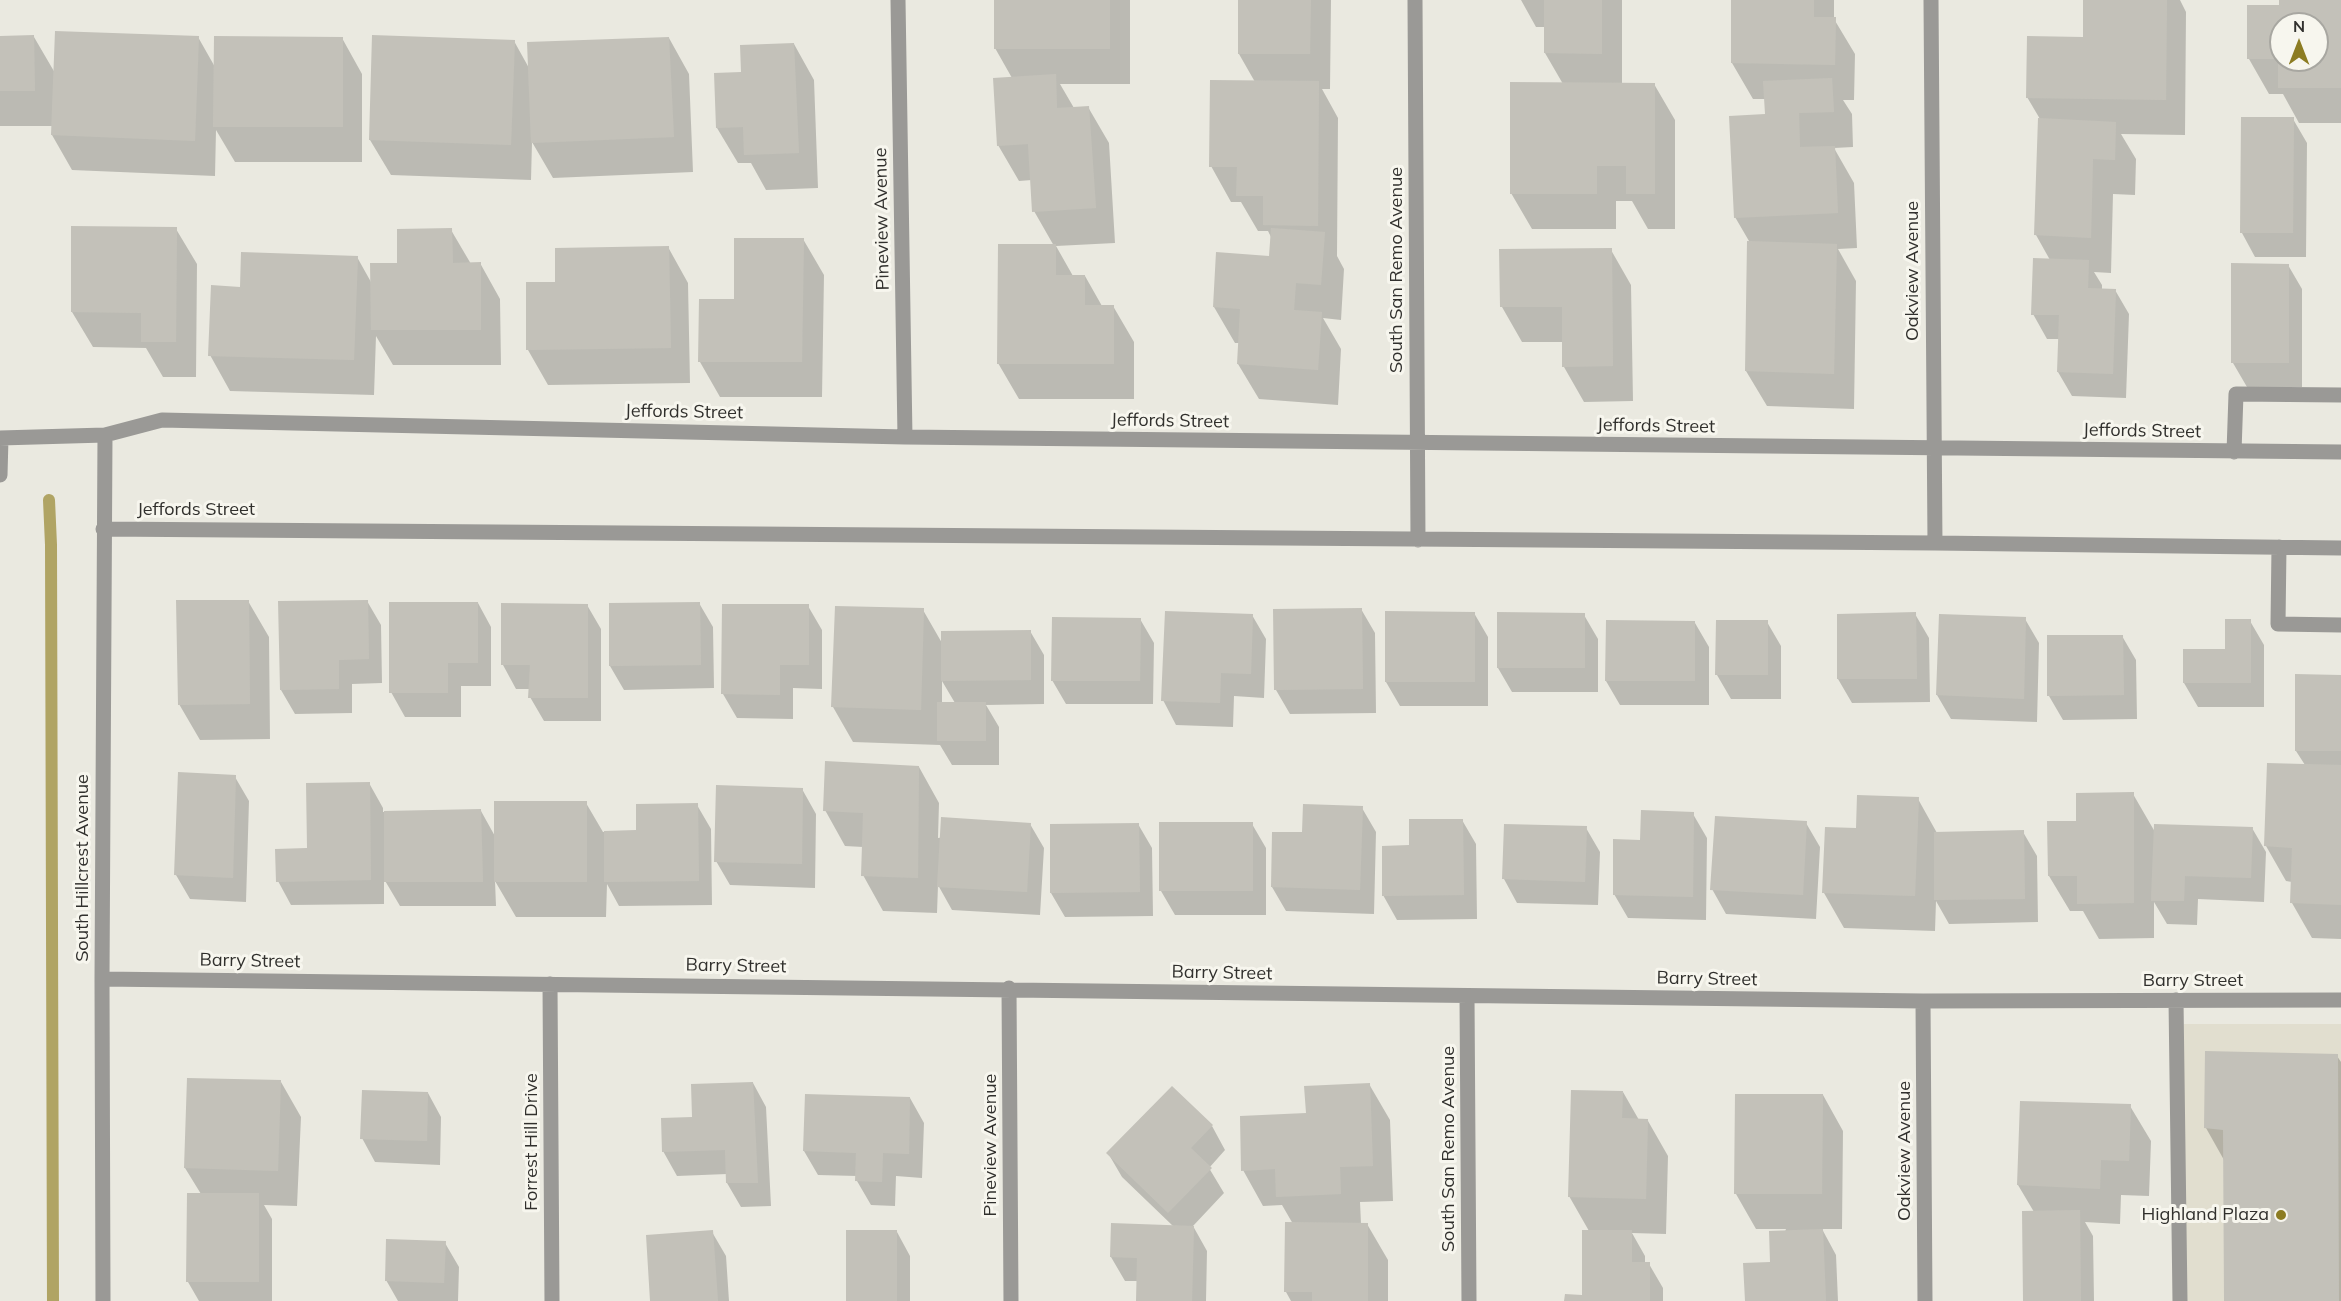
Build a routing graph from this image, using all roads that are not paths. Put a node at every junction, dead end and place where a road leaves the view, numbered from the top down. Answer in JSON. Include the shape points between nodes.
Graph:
{"nodes":[{"id":1,"x":898,"y":0,"type":"edge"},
{"id":2,"x":1415,"y":0,"type":"edge"},
{"id":3,"x":1931,"y":0,"type":"edge"},
{"id":4,"x":2341,"y":395,"type":"edge"},
{"id":5,"x":105,"y":435,"type":"junction"},
{"id":6,"x":905,"y":437,"type":"junction"},
{"id":7,"x":0,"y":438,"type":"edge"},
{"id":8,"x":1417,"y":444,"type":"junction"},
{"id":9,"x":1934,"y":449,"type":"junction"},
{"id":10,"x":2234,"y":452,"type":"junction"},
{"id":11,"x":2341,"y":452,"type":"edge"},
{"id":12,"x":0,"y":475,"type":"edge"},
{"id":13,"x":104,"y":529,"type":"junction"},
{"id":14,"x":1418,"y":540,"type":"junction"},
{"id":15,"x":1935,"y":543,"type":"junction"},
{"id":16,"x":2279,"y":547,"type":"junction"},
{"id":17,"x":2341,"y":548,"type":"edge"},
{"id":18,"x":2341,"y":625,"type":"edge"},
{"id":19,"x":102,"y":979,"type":"junction"},
{"id":20,"x":550,"y":984,"type":"junction"},
{"id":21,"x":1009,"y":988,"type":"junction"},
{"id":22,"x":1467,"y":996,"type":"junction"},
{"id":23,"x":2176,"y":1000,"type":"junction"},
{"id":24,"x":2341,"y":1000,"type":"edge"},
{"id":25,"x":1923,"y":1001,"type":"junction"},
{"id":26,"x":104,"y":1301,"type":"edge"},
{"id":27,"x":552,"y":1301,"type":"edge"},
{"id":28,"x":1011,"y":1301,"type":"edge"},
{"id":29,"x":1469,"y":1301,"type":"edge"},
{"id":30,"x":1925,"y":1301,"type":"edge"},
{"id":31,"x":2180,"y":1301,"type":"edge"}],
"edges":[{"from":1,"to":6,"type":"street","name":"Pineview Avenue"},
{"from":2,"to":8,"type":"street","name":"South San Remo Avenue"},
{"from":3,"to":9,"type":"street","name":"Oakview Avenue"},
{"from":4,"to":10,"type":"street","via":[[2236,394]]},
{"from":5,"to":6,"type":"street","name":"Jeffords Street","via":[[162,420]]},
{"from":5,"to":7,"type":"street","name":"Jeffords Street"},
{"from":5,"to":13,"type":"street","name":"South Hillcrest Avenue"},
{"from":6,"to":8,"type":"street","name":"Jeffords Street"},
{"from":7,"to":12,"type":"street"},
{"from":8,"to":9,"type":"street","name":"Jeffords Street"},
{"from":8,"to":14,"type":"street","name":"South San Remo Avenue"},
{"from":9,"to":10,"type":"street","name":"Jeffords Street"},
{"from":9,"to":15,"type":"street","name":"Oakview Avenue"},
{"from":10,"to":11,"type":"street","name":"Jeffords Street"},
{"from":13,"to":14,"type":"street","name":"Jeffords Street"},
{"from":13,"to":19,"type":"street","name":"South Hillcrest Avenue"},
{"from":14,"to":15,"type":"street","name":"Jeffords Street"},
{"from":15,"to":16,"type":"street","name":"Jeffords Street"},
{"from":16,"to":17,"type":"street","name":"Jeffords Street"},
{"from":16,"to":18,"type":"street","via":[[2277,624]]},
{"from":19,"to":20,"type":"street","name":"Barry Street"},
{"from":19,"to":26,"type":"street","name":"South Hillcrest Avenue"},
{"from":20,"to":21,"type":"street","name":"Barry Street"},
{"from":20,"to":27,"type":"street","name":"Forrest Hill Drive"},
{"from":21,"to":22,"type":"street","name":"Barry Street"},
{"from":21,"to":28,"type":"street","name":"Pineview Avenue"},
{"from":22,"to":25,"type":"street","name":"Barry Street"},
{"from":22,"to":29,"type":"street","name":"South San Remo Avenue"},
{"from":23,"to":24,"type":"street","name":"Barry Street"},
{"from":23,"to":25,"type":"street","name":"Barry Street"},
{"from":23,"to":31,"type":"street"},
{"from":25,"to":30,"type":"street","name":"Oakview Avenue"}]}
